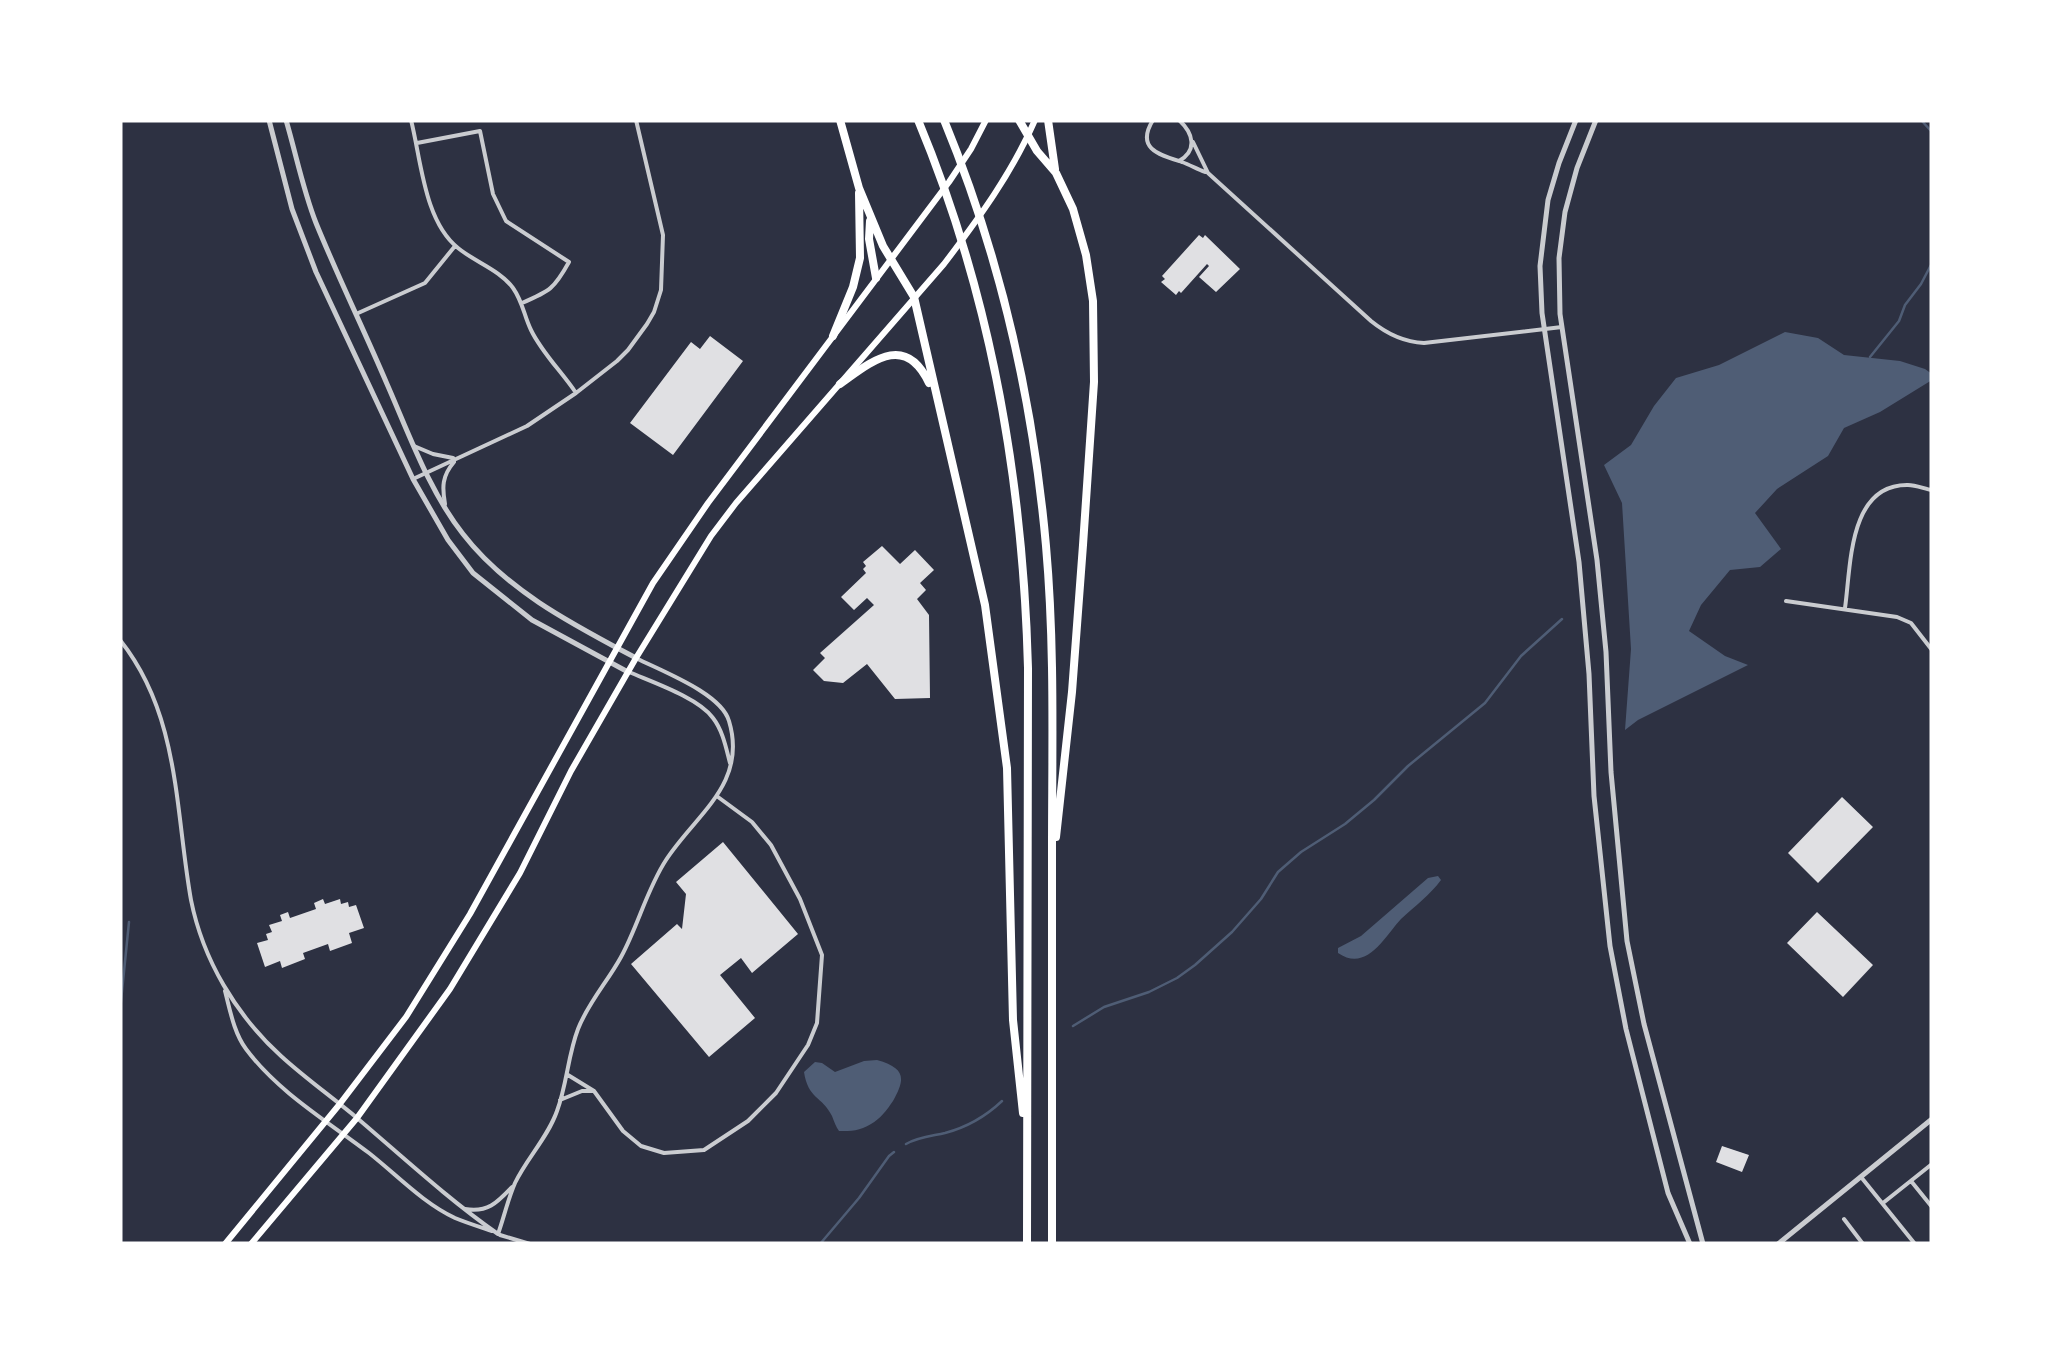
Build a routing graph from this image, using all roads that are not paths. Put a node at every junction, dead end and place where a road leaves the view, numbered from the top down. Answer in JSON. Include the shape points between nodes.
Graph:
{"nodes":[{"id":1,"x":268,"y":120,"type":"edge"},
{"id":2,"x":286,"y":120,"type":"edge"},
{"id":3,"x":411,"y":120,"type":"edge"},
{"id":4,"x":636,"y":120,"type":"edge"},
{"id":5,"x":840,"y":120,"type":"edge"},
{"id":6,"x":918,"y":120,"type":"edge"},
{"id":7,"x":944,"y":120,"type":"edge"},
{"id":8,"x":986,"y":120,"type":"edge"},
{"id":9,"x":1019,"y":120,"type":"edge"},
{"id":10,"x":1035,"y":120,"type":"edge"},
{"id":11,"x":1048,"y":120,"type":"edge"},
{"id":12,"x":1153,"y":120,"type":"edge"},
{"id":13,"x":1179,"y":120,"type":"edge"},
{"id":14,"x":1576,"y":120,"type":"edge"},
{"id":15,"x":1596,"y":120,"type":"edge"},
{"id":16,"x":1028,"y":136,"type":"junction"},
{"id":17,"x":1193,"y":142,"type":"junction"},
{"id":18,"x":417,"y":143,"type":"junction"},
{"id":19,"x":1179,"y":161,"type":"junction"},
{"id":20,"x":1056,"y":173,"type":"junction"},
{"id":21,"x":1208,"y":173,"type":"junction"},
{"id":22,"x":859,"y":188,"type":"junction"},
{"id":23,"x":871,"y":216,"type":"junction"},
{"id":24,"x":456,"y":246,"type":"junction"},
{"id":25,"x":890,"y":259,"type":"junction"},
{"id":26,"x":876,"y":278,"type":"junction"},
{"id":27,"x":914,"y":297,"type":"junction"},
{"id":28,"x":522,"y":303,"type":"junction"},
{"id":29,"x":356,"y":314,"type":"junction"},
{"id":30,"x":1562,"y":328,"type":"junction"},
{"id":31,"x":1544,"y":330,"type":"junction"},
{"id":32,"x":832,"y":336,"type":"junction"},
{"id":33,"x":840,"y":384,"type":"junction"},
{"id":34,"x":576,"y":392,"type":"junction"},
{"id":35,"x":936,"y":398,"type":"junction"},
{"id":36,"x":414,"y":446,"type":"junction"},
{"id":37,"x":457,"y":458,"type":"junction"},
{"id":38,"x":427,"y":472,"type":"junction"},
{"id":39,"x":414,"y":479,"type":"junction"},
{"id":40,"x":1932,"y":490,"type":"edge"},
{"id":41,"x":445,"y":507,"type":"junction"},
{"id":42,"x":1786,"y":601,"type":"dead end"},
{"id":43,"x":1845,"y":608,"type":"junction"},
{"id":44,"x":120,"y":640,"type":"edge"},
{"id":45,"x":616,"y":648,"type":"junction"},
{"id":46,"x":1932,"y":650,"type":"edge"},
{"id":47,"x":636,"y":658,"type":"junction"},
{"id":48,"x":608,"y":662,"type":"junction"},
{"id":49,"x":628,"y":672,"type":"junction"},
{"id":50,"x":730,"y":763,"type":"junction"},
{"id":51,"x":718,"y":797,"type":"junction"},
{"id":52,"x":1052,"y":876,"type":"junction"},
{"id":53,"x":224,"y":987,"type":"junction"},
{"id":54,"x":568,"y":1075,"type":"junction"},
{"id":55,"x":594,"y":1091,"type":"junction"},
{"id":56,"x":560,"y":1100,"type":"junction"},
{"id":57,"x":340,"y":1105,"type":"junction"},
{"id":58,"x":357,"y":1118,"type":"junction"},
{"id":59,"x":1932,"y":1119,"type":"edge"},
{"id":60,"x":325,"y":1122,"type":"junction"},
{"id":61,"x":342,"y":1135,"type":"junction"},
{"id":62,"x":1026,"y":1142,"type":"junction"},
{"id":63,"x":1932,"y":1164,"type":"edge"},
{"id":64,"x":1860,"y":1177,"type":"junction"},
{"id":65,"x":1911,"y":1180,"type":"junction"},
{"id":66,"x":515,"y":1184,"type":"junction"},
{"id":67,"x":1883,"y":1203,"type":"junction"},
{"id":68,"x":1932,"y":1207,"type":"edge"},
{"id":69,"x":462,"y":1209,"type":"junction"},
{"id":70,"x":1844,"y":1219,"type":"dead end"},
{"id":71,"x":498,"y":1234,"type":"junction"},
{"id":72,"x":1860,"y":1243,"type":"edge"},
{"id":73,"x":225,"y":1244,"type":"edge"},
{"id":74,"x":251,"y":1244,"type":"edge"},
{"id":75,"x":530,"y":1244,"type":"edge"},
{"id":76,"x":1027,"y":1244,"type":"edge"},
{"id":77,"x":1052,"y":1244,"type":"edge"},
{"id":78,"x":1690,"y":1244,"type":"edge"},
{"id":79,"x":1703,"y":1244,"type":"edge"},
{"id":80,"x":1778,"y":1244,"type":"edge"},
{"id":81,"x":1915,"y":1244,"type":"edge"}],
"edges":[{"from":1,"to":39,"type":"street","via":[[316,272]]},
{"from":2,"to":29,"type":"street","via":[[315,219]]},
{"from":3,"to":18,"type":"street"},
{"from":4,"to":34,"type":"street","via":[[663,235],[660,290],[654,312],[628,350]]},
{"from":5,"to":22,"type":"highway"},
{"from":6,"to":62,"type":"highway","via":[[975,284],[1017,498],[1028,668]]},
{"from":7,"to":52,"type":"highway","via":[[994,261],[1027,405],[1046,547]]},
{"from":8,"to":25,"type":"main road"},
{"from":9,"to":16,"type":"highway"},
{"from":10,"to":16,"type":"main road"},
{"from":11,"to":20,"type":"highway"},
{"from":12,"to":19,"type":"street","via":[[1149,145]]},
{"from":13,"to":17,"type":"street"},
{"from":14,"to":31,"type":"street","via":[[1546,213],[1540,266]]},
{"from":15,"to":30,"type":"street","via":[[1562,228]]},
{"from":16,"to":20,"type":"highway"},
{"from":16,"to":27,"type":"main road","via":[[994,198]]},
{"from":17,"to":19,"type":"street"},
{"from":17,"to":21,"type":"street"},
{"from":18,"to":24,"type":"street","via":[[428,198]]},
{"from":18,"to":28,"type":"street","via":[[480,132],[506,221],[569,262],[543,296]]},
{"from":19,"to":21,"type":"street"},
{"from":20,"to":52,"type":"highway","via":[[1086,255],[1095,344],[1072,692]]},
{"from":21,"to":31,"type":"street","via":[[1391,335],[1424,343]]},
{"from":22,"to":23,"type":"highway"},
{"from":22,"to":32,"type":"highway","via":[[860,258]]},
{"from":23,"to":25,"type":"highway"},
{"from":23,"to":26,"type":"highway"},
{"from":24,"to":28,"type":"street","via":[[504,278]]},
{"from":24,"to":29,"type":"street","via":[[426,283]]},
{"from":25,"to":26,"type":"main road"},
{"from":25,"to":27,"type":"highway"},
{"from":26,"to":32,"type":"main road"},
{"from":27,"to":33,"type":"main road"},
{"from":27,"to":35,"type":"highway"},
{"from":28,"to":34,"type":"street","via":[[529,327]]},
{"from":29,"to":36,"type":"street"},
{"from":30,"to":31,"type":"street"},
{"from":30,"to":79,"type":"street","via":[[1597,560],[1628,941]]},
{"from":31,"to":78,"type":"street","via":[[1579,562],[1614,972],[1668,1193]]},
{"from":32,"to":45,"type":"main road","via":[[708,503]]},
{"from":33,"to":35,"type":"highway","via":[[875,359],[902,355],[924,373]]},
{"from":33,"to":47,"type":"main road","via":[[711,536]]},
{"from":34,"to":37,"type":"street","via":[[527,426]]},
{"from":35,"to":62,"type":"highway","via":[[979,573],[1004,738],[1013,1020]]},
{"from":36,"to":37,"type":"street"},
{"from":36,"to":38,"type":"street"},
{"from":37,"to":38,"type":"street"},
{"from":37,"to":41,"type":"street","via":[[444,477]]},
{"from":38,"to":39,"type":"street"},
{"from":38,"to":41,"type":"street"},
{"from":39,"to":48,"type":"street","via":[[474,573],[532,620]]},
{"from":40,"to":43,"type":"street","via":[[1908,484],[1864,507]]},
{"from":41,"to":45,"type":"street","via":[[462,534],[509,580]]},
{"from":42,"to":43,"type":"street"},
{"from":43,"to":46,"type":"street","via":[[1911,623]]},
{"from":44,"to":53,"type":"street","via":[[164,724],[192,902]]},
{"from":45,"to":47,"type":"street"},
{"from":45,"to":48,"type":"main road"},
{"from":47,"to":49,"type":"main road"},
{"from":47,"to":50,"type":"street","via":[[720,705],[733,742]]},
{"from":48,"to":49,"type":"street"},
{"from":48,"to":57,"type":"main road","via":[[442,961]]},
{"from":49,"to":50,"type":"street","via":[[710,713]]},
{"from":49,"to":58,"type":"main road","via":[[450,990]]},
{"from":50,"to":51,"type":"street"},
{"from":51,"to":54,"type":"street","via":[[659,872],[621,958],[578,1028]]},
{"from":51,"to":55,"type":"street","via":[[770,844],[822,954],[817,1022],[808,1045],[748,1121],[704,1150],[641,1146]]},
{"from":52,"to":77,"type":"highway"},
{"from":53,"to":57,"type":"street","via":[[258,1033]]},
{"from":53,"to":60,"type":"street","via":[[243,1046]]},
{"from":54,"to":55,"type":"street"},
{"from":54,"to":56,"type":"street"},
{"from":55,"to":56,"type":"street"},
{"from":56,"to":66,"type":"street"},
{"from":57,"to":58,"type":"street"},
{"from":57,"to":60,"type":"main road"},
{"from":58,"to":61,"type":"main road"},
{"from":58,"to":69,"type":"street"},
{"from":59,"to":64,"type":"street"},
{"from":60,"to":61,"type":"street"},
{"from":60,"to":73,"type":"main road"},
{"from":61,"to":71,"type":"street","via":[[454,1218]]},
{"from":61,"to":74,"type":"main road"},
{"from":62,"to":76,"type":"highway"},
{"from":63,"to":65,"type":"street"},
{"from":64,"to":67,"type":"street"},
{"from":64,"to":80,"type":"street"},
{"from":65,"to":67,"type":"street"},
{"from":65,"to":68,"type":"street"},
{"from":66,"to":69,"type":"street","via":[[488,1209]]},
{"from":66,"to":71,"type":"street"},
{"from":67,"to":81,"type":"street"},
{"from":69,"to":71,"type":"street"},
{"from":70,"to":72,"type":"street"},
{"from":71,"to":75,"type":"street"}]}
